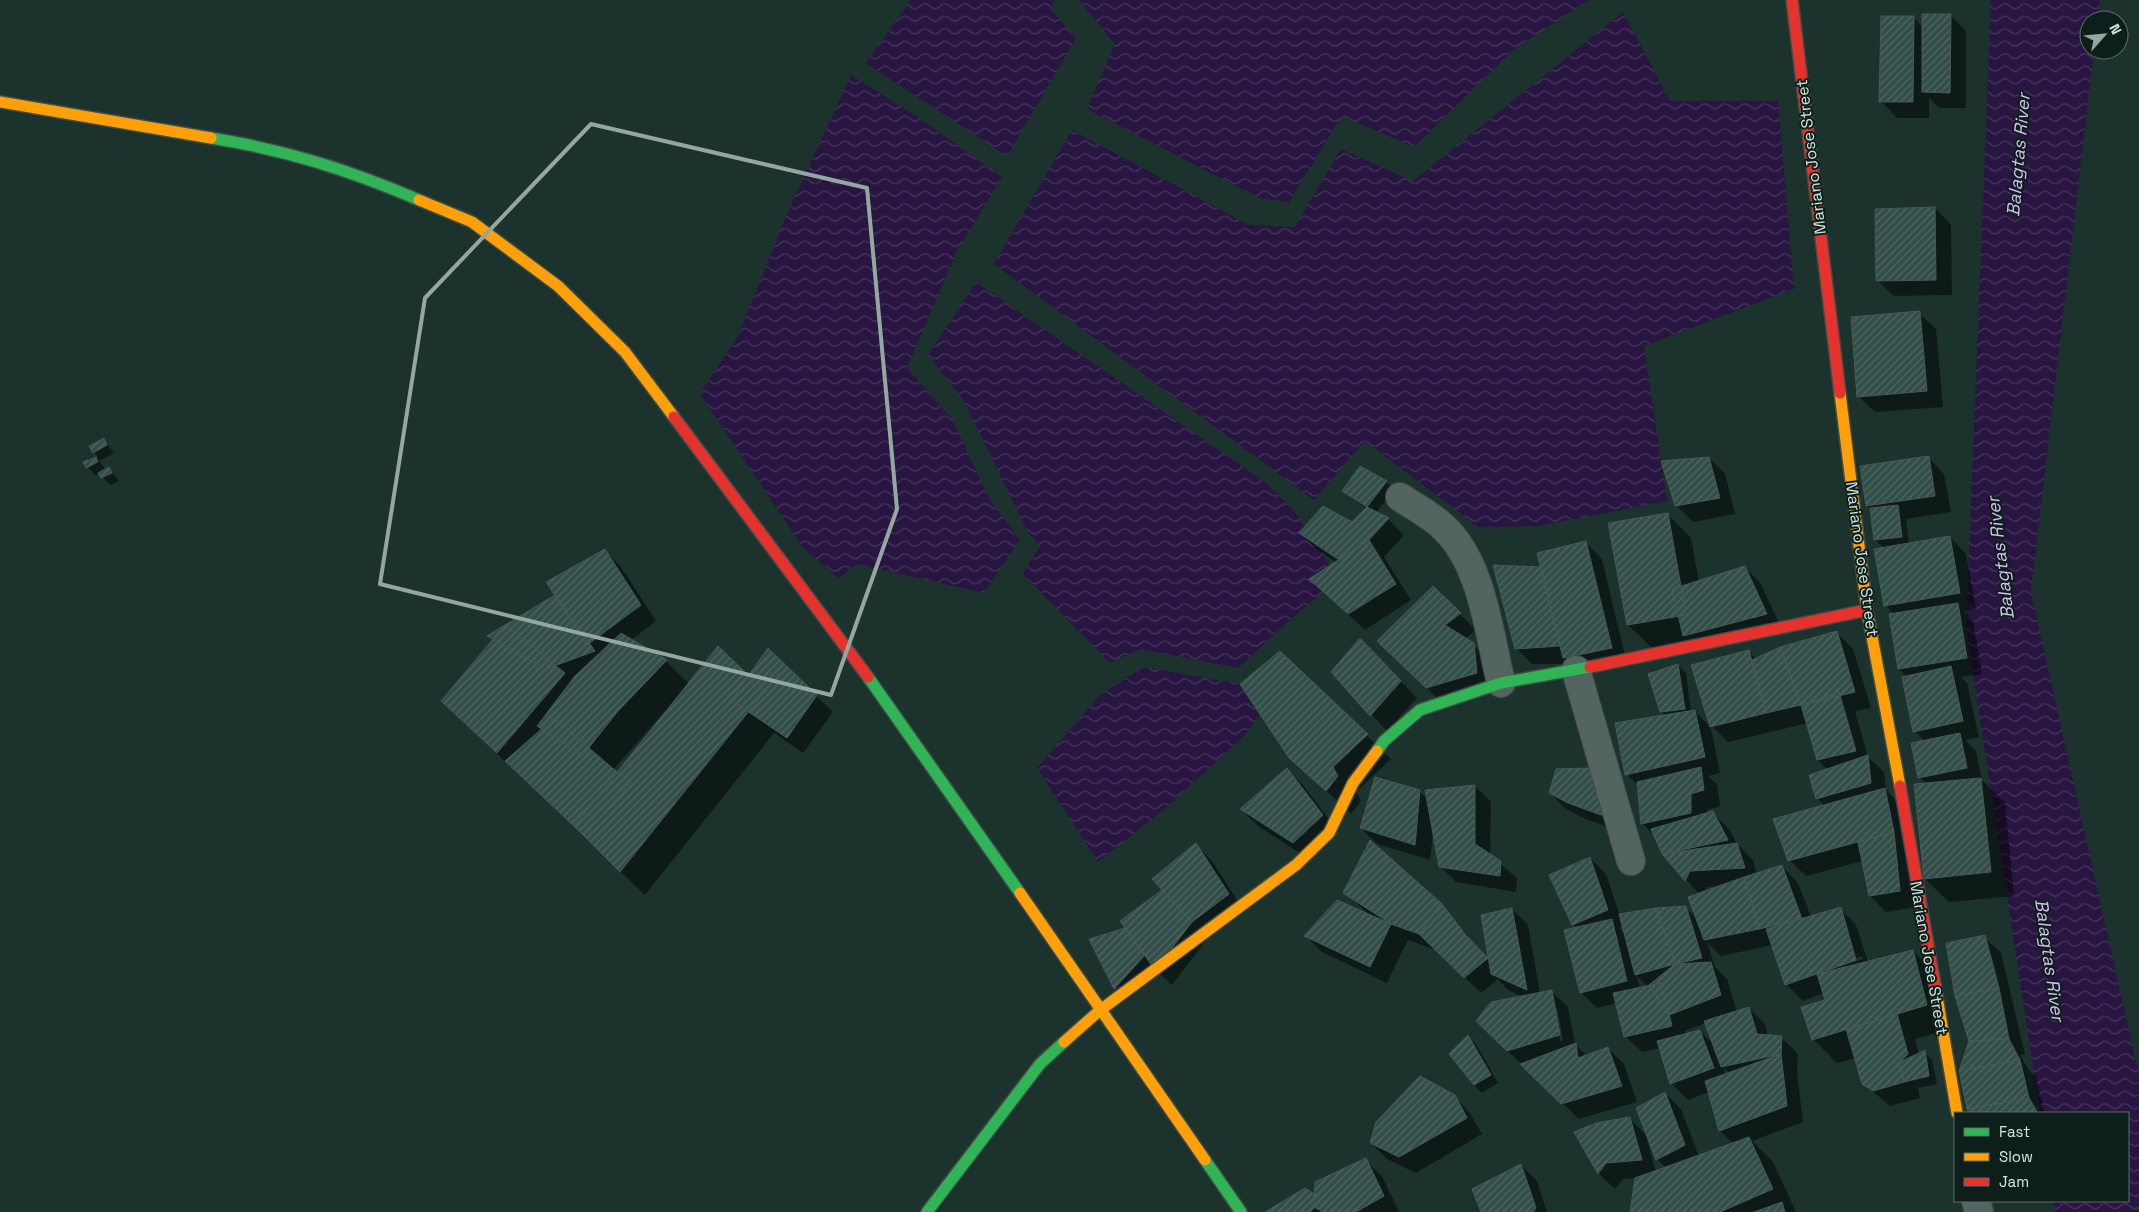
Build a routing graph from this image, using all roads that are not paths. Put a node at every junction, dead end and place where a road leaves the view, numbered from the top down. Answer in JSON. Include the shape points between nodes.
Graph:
{"nodes":[{"id":1,"x":1792,"y":0,"type":"edge"},
{"id":2,"x":0,"y":102,"type":"edge"},
{"id":3,"x":1400,"y":497,"type":"dead end"},
{"id":4,"x":1867,"y":610,"type":"junction"},
{"id":5,"x":1576,"y":670,"type":"junction"},
{"id":6,"x":1502,"y":683,"type":"junction"},
{"id":7,"x":1631,"y":861,"type":"dead end"},
{"id":8,"x":1099,"y":1011,"type":"junction"},
{"id":9,"x":1957,"y":1112,"type":"edge"},
{"id":10,"x":927,"y":1212,"type":"edge"},
{"id":11,"x":1240,"y":1212,"type":"edge"}],
"edges":[{"from":1,"to":4,"type":"street","name":"Mariano Jose Street"},
{"from":2,"to":8,"type":"street","via":[[267,147],[361,175],[472,222],[558,286],[625,352],[891,708]]},
{"from":3,"to":6,"type":"street","via":[[1442,525],[1474,573]]},
{"from":4,"to":5,"type":"street"},
{"from":4,"to":9,"type":"street","name":"Mariano Jose Street"},
{"from":5,"to":6,"type":"street"},
{"from":5,"to":7,"type":"street"},
{"from":6,"to":8,"type":"street","via":[[1420,710],[1384,741],[1353,783],[1329,833],[1296,865]]},
{"from":8,"to":10,"type":"street","via":[[1040,1064]]},
{"from":8,"to":11,"type":"street"}]}
